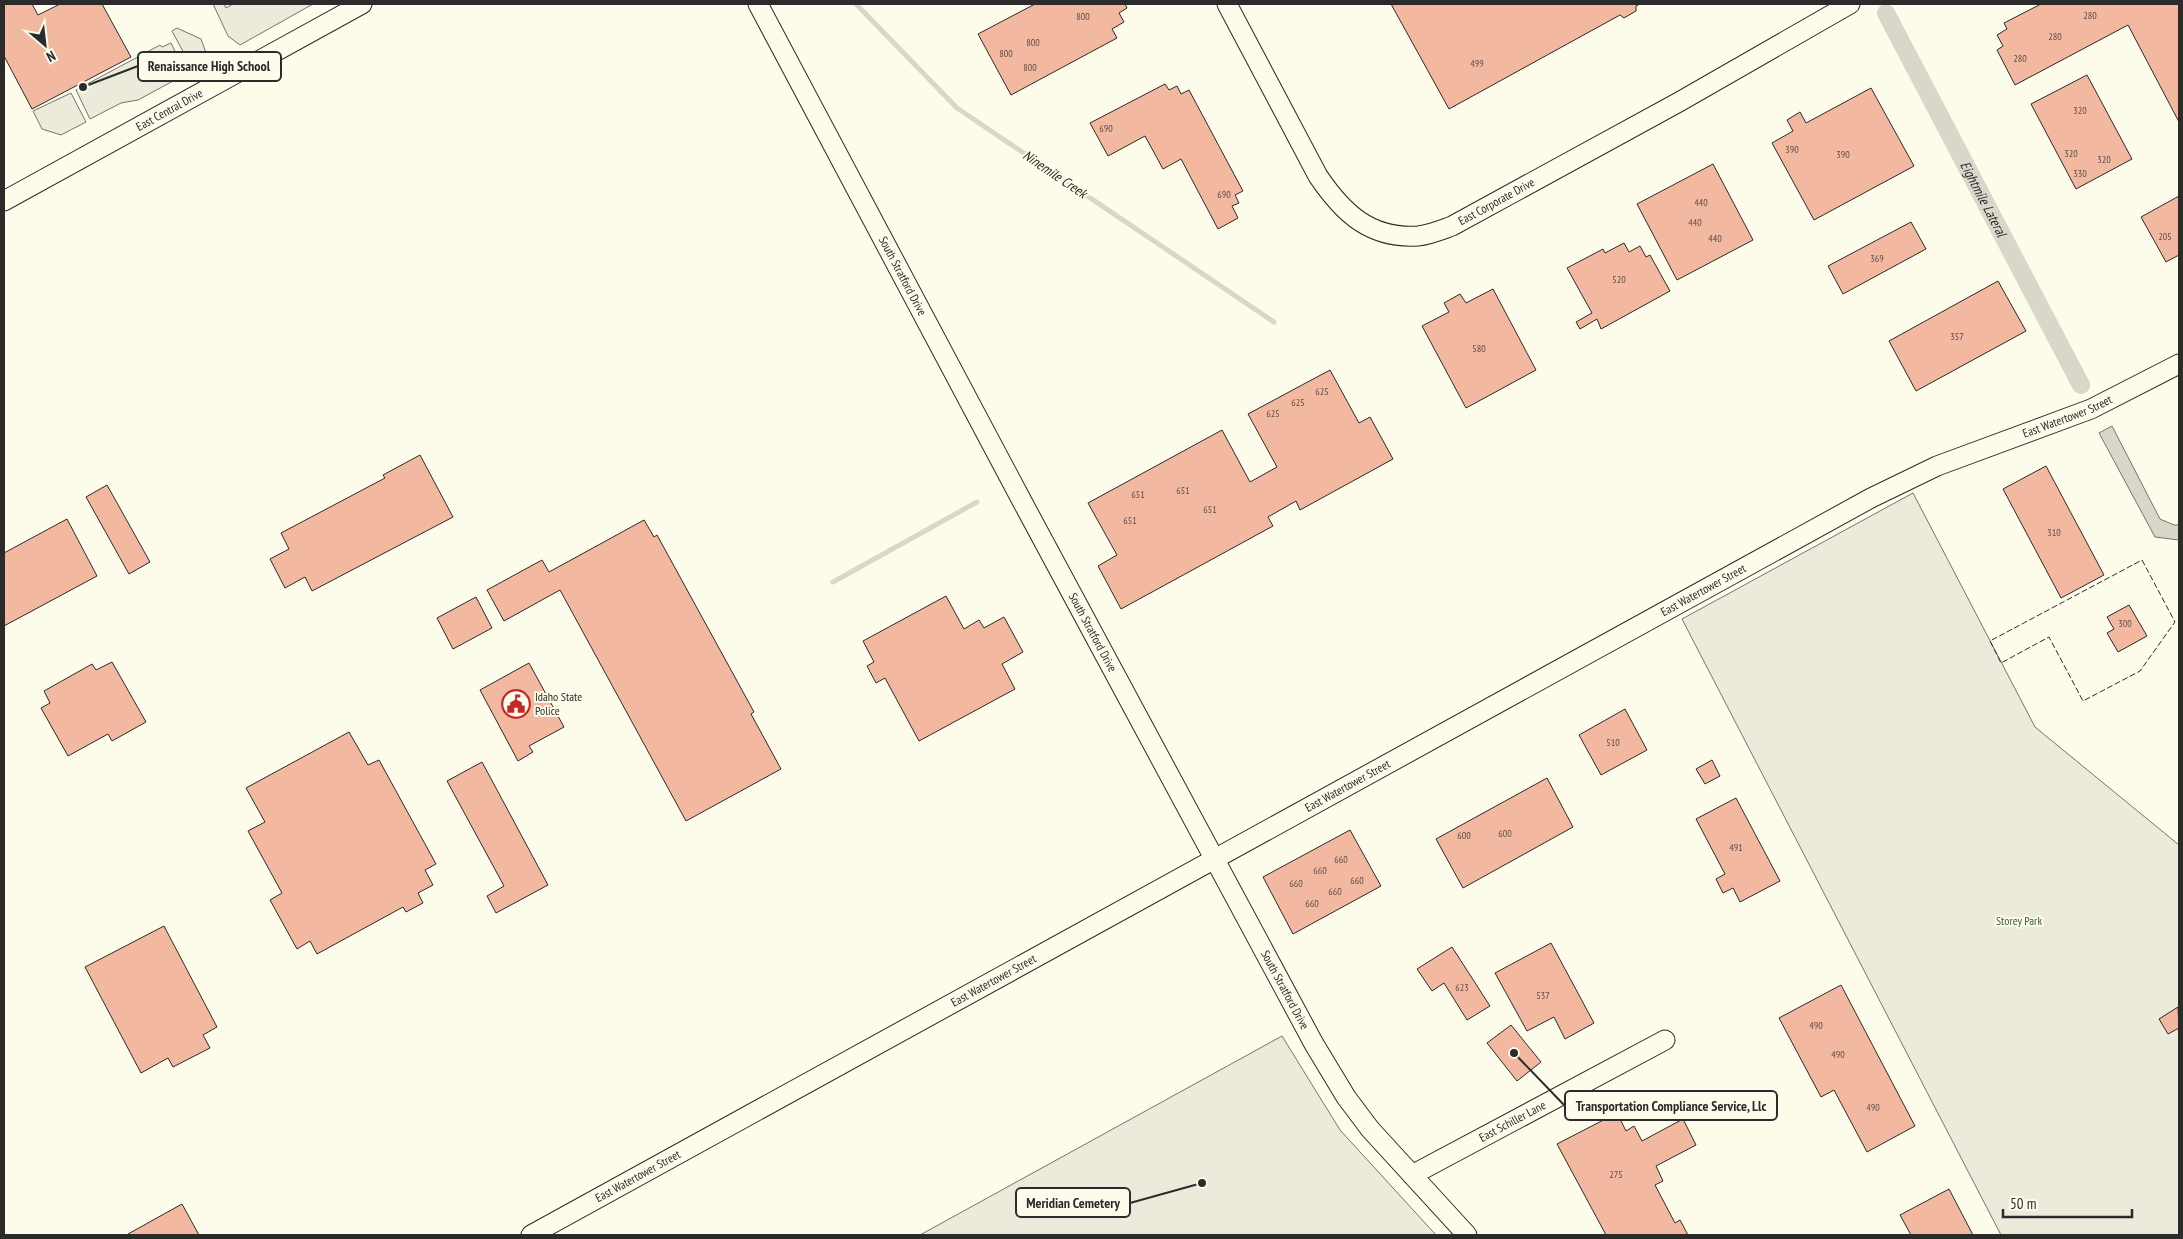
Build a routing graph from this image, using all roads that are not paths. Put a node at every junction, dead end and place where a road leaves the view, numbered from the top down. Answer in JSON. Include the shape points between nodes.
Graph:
{"nodes":[{"id":1,"x":362,"y":4,"type":"edge"},
{"id":2,"x":758,"y":4,"type":"edge"},
{"id":3,"x":1227,"y":4,"type":"edge"},
{"id":4,"x":1850,"y":4,"type":"edge"},
{"id":5,"x":4,"y":201,"type":"edge"},
{"id":6,"x":2179,"y":364,"type":"edge"},
{"id":7,"x":1214,"y":860,"type":"junction"},
{"id":8,"x":1665,"y":1040,"type":"dead end"},
{"id":9,"x":1412,"y":1175,"type":"junction"},
{"id":10,"x":531,"y":1235,"type":"edge"},
{"id":11,"x":1467,"y":1235,"type":"edge"}],
"edges":[{"from":1,"to":5,"type":"street","name":"East Central Drive"},
{"from":2,"to":7,"type":"street","name":"South Stratford Drive"},
{"from":3,"to":4,"type":"street","name":"East Corporate Drive","via":[[1333,199],[1351,217],[1368,226],[1393,234],[1419,236],[1452,226]]},
{"from":6,"to":7,"type":"street","name":"East Watertower Street","via":[[2091,409],[1912,477]]},
{"from":7,"to":9,"type":"street","name":"South Stratford Drive","via":[[1346,1098]]},
{"from":7,"to":10,"type":"street","name":"East Watertower Street"},
{"from":8,"to":9,"type":"street","name":"East Schiller Lane"},
{"from":9,"to":11,"type":"street","name":"South Stratford Drive"}]}
